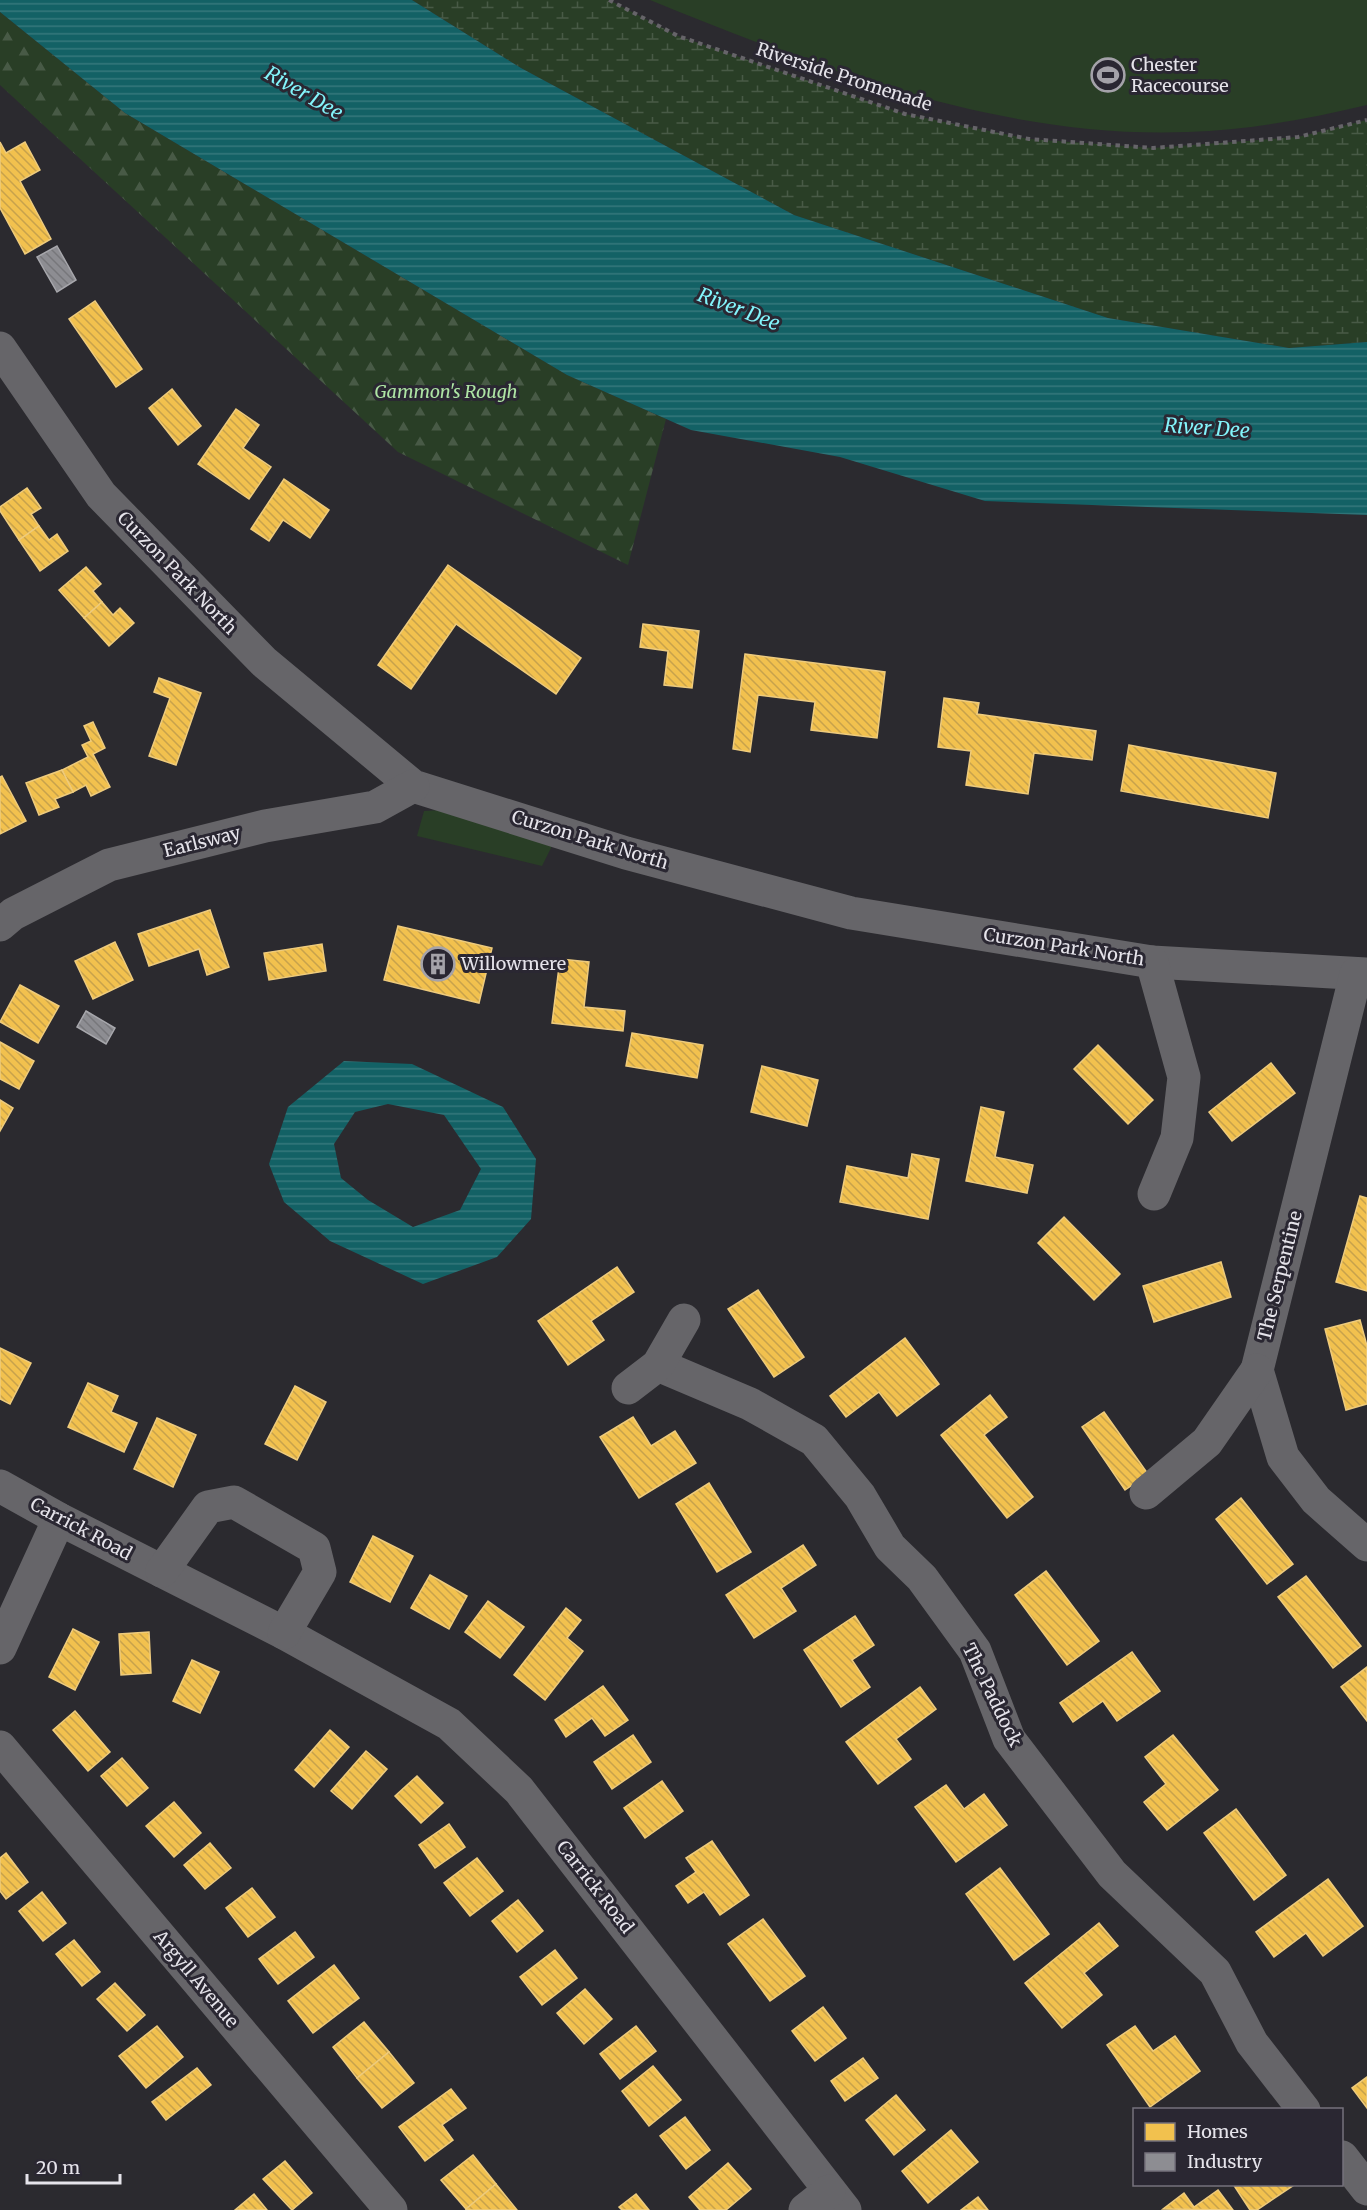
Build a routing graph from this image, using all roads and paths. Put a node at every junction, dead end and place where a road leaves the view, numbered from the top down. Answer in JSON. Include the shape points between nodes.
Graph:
{"nodes":[{"id":1,"x":609,"y":0,"type":"edge"},
{"id":2,"x":1367,"y":120,"type":"edge"},
{"id":3,"x":0,"y":348,"type":"edge"},
{"id":4,"x":413,"y":786,"type":"junction"},
{"id":5,"x":0,"y":926,"type":"edge"},
{"id":6,"x":1152,"y":962,"type":"junction"},
{"id":7,"x":1361,"y":974,"type":"edge"},
{"id":8,"x":1154,"y":1194,"type":"dead end"},
{"id":9,"x":684,"y":1320,"type":"dead end"},
{"id":10,"x":658,"y":1365,"type":"junction"},
{"id":11,"x":1257,"y":1370,"type":"junction"},
{"id":12,"x":628,"y":1388,"type":"dead end"},
{"id":13,"x":0,"y":1486,"type":"edge"},
{"id":14,"x":1146,"y":1494,"type":"dead end"},
{"id":15,"x":59,"y":1519,"type":"junction"},
{"id":16,"x":1367,"y":1545,"type":"edge"},
{"id":17,"x":162,"y":1571,"type":"junction"},
{"id":18,"x":284,"y":1633,"type":"junction"},
{"id":19,"x":0,"y":1648,"type":"edge"},
{"id":20,"x":0,"y":1747,"type":"edge"},
{"id":21,"x":1303,"y":2108,"type":"edge"},
{"id":22,"x":1343,"y":2159,"type":"edge"},
{"id":23,"x":1367,"y":2189,"type":"edge"},
{"id":24,"x":826,"y":2204,"type":"edge"},
{"id":25,"x":391,"y":2210,"type":"edge"}],
"edges":[{"from":1,"to":2,"type":"path","name":"Riverside Promenade","via":[[678,36],[905,114],[1029,140],[1153,148],[1298,137]]},
{"from":3,"to":4,"type":"street","name":"Curzon Park North","via":[[101,495],[264,662]]},
{"from":4,"to":5,"type":"street","name":"Earlsway","via":[[375,807],[265,826],[109,865],[13,914]]},
{"from":4,"to":6,"type":"street","name":"Curzon Park North","via":[[626,853],[851,913]]},
{"from":6,"to":7,"type":"street","name":"Curzon Park North"},
{"from":6,"to":8,"type":"street","via":[[1184,1077],[1177,1138]]},
{"from":7,"to":11,"type":"street","name":"The Serpentine"},
{"from":9,"to":10,"type":"street"},
{"from":10,"to":12,"type":"street"},
{"from":10,"to":21,"type":"street","name":"The Paddock","via":[[750,1404],[813,1440],[860,1496],[890,1547],[922,1578],[975,1652],[1009,1739],[1112,1874],[1215,1972],[1252,2043]]},
{"from":11,"to":14,"type":"street","via":[[1207,1442]]},
{"from":11,"to":16,"type":"street","via":[[1283,1457],[1316,1500]]},
{"from":13,"to":15,"type":"street","name":"Carrick Road"},
{"from":15,"to":17,"type":"street","name":"Carrick Road"},
{"from":15,"to":19,"type":"street"},
{"from":17,"to":18,"type":"street","name":"Carrick Road"},
{"from":17,"to":18,"type":"street","via":[[208,1507],[234,1502],[314,1548],[320,1572]]},
{"from":18,"to":24,"type":"street","name":"Carrick Road","via":[[449,1724],[519,1790]]},
{"from":20,"to":25,"type":"street","name":"Argyll Avenue"},
{"from":22,"to":23,"type":"street"}]}
